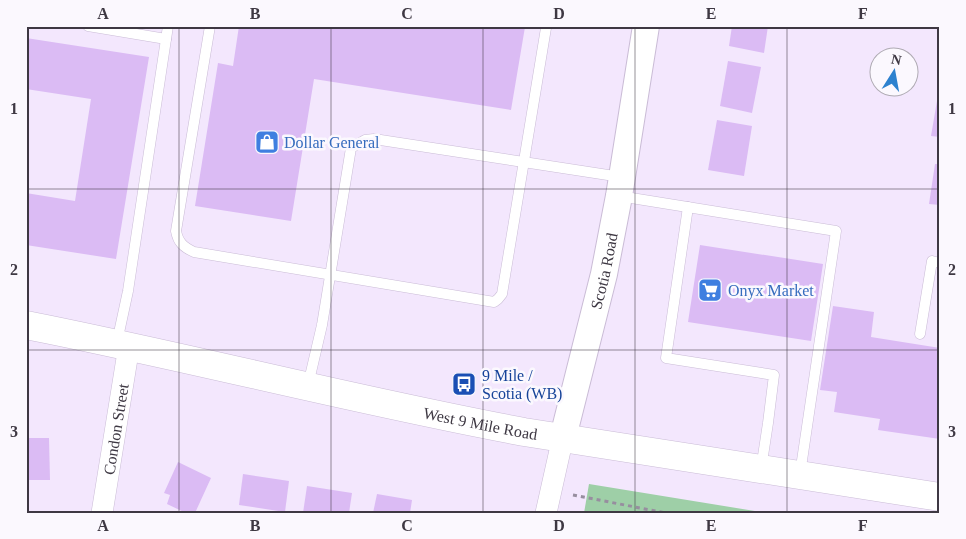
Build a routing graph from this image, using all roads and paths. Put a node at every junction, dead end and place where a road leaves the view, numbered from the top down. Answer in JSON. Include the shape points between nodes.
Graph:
{"nodes":[{"id":1,"x":88,"y":26,"type":"edge"},
{"id":2,"x":168,"y":26,"type":"edge"},
{"id":3,"x":210,"y":26,"type":"edge"},
{"id":4,"x":545,"y":26,"type":"edge"},
{"id":5,"x":646,"y":26,"type":"edge"},
{"id":6,"x":166,"y":39,"type":"junction"},
{"id":7,"x":524,"y":164,"type":"junction"},
{"id":8,"x":620,"y":187,"type":"junction"},
{"id":9,"x":688,"y":207,"type":"junction"},
{"id":10,"x":940,"y":263,"type":"edge"},
{"id":11,"x":330,"y":275,"type":"junction"},
{"id":12,"x":26,"y":325,"type":"edge"},
{"id":13,"x":920,"y":334,"type":"dead end"},
{"id":14,"x":123,"y":345,"type":"junction"},
{"id":15,"x":308,"y":386,"type":"junction"},
{"id":16,"x":563,"y":437,"type":"junction"},
{"id":17,"x":761,"y":469,"type":"junction"},
{"id":18,"x":800,"y":475,"type":"junction"},
{"id":19,"x":576,"y":496,"type":"dead end"},
{"id":20,"x":940,"y":497,"type":"edge"},
{"id":21,"x":102,"y":513,"type":"edge"},
{"id":22,"x":546,"y":513,"type":"edge"},
{"id":23,"x":666,"y":513,"type":"edge"}],
"edges":[{"from":1,"to":6,"type":"lane"},
{"from":2,"to":6,"type":"lane"},
{"from":3,"to":11,"type":"lane","via":[[176,231],[178,239],[182,246],[194,252]]},
{"from":4,"to":7,"type":"lane"},
{"from":5,"to":8,"type":"street","name":"Scotia Road"},
{"from":6,"to":14,"type":"lane","via":[[128,291]]},
{"from":7,"to":8,"type":"lane"},
{"from":7,"to":11,"type":"lane","via":[[374,139],[351,148]]},
{"from":7,"to":11,"type":"lane","via":[[502,294],[498,300],[494,302]]},
{"from":8,"to":9,"type":"lane"},
{"from":8,"to":16,"type":"street","name":"Scotia Road","via":[[604,274]]},
{"from":9,"to":17,"type":"lane","via":[[666,358],[774,375]]},
{"from":9,"to":18,"type":"lane","via":[[836,231]]},
{"from":10,"to":13,"type":"lane","via":[[932,262]]},
{"from":11,"to":15,"type":"lane"},
{"from":12,"to":14,"type":"main road","name":"West 9 Mile Road"},
{"from":14,"to":15,"type":"main road","name":"West 9 Mile Road"},
{"from":14,"to":21,"type":"street","name":"Condon Street"},
{"from":15,"to":16,"type":"main road","name":"West 9 Mile Road","via":[[456,419]]},
{"from":16,"to":17,"type":"main road","name":"West 9 Mile Road"},
{"from":16,"to":22,"type":"street","name":"Scotia Road"},
{"from":17,"to":18,"type":"main road","name":"West 9 Mile Road"},
{"from":18,"to":20,"type":"main road","name":"West 9 Mile Road"},
{"from":19,"to":23,"type":"path"}]}
